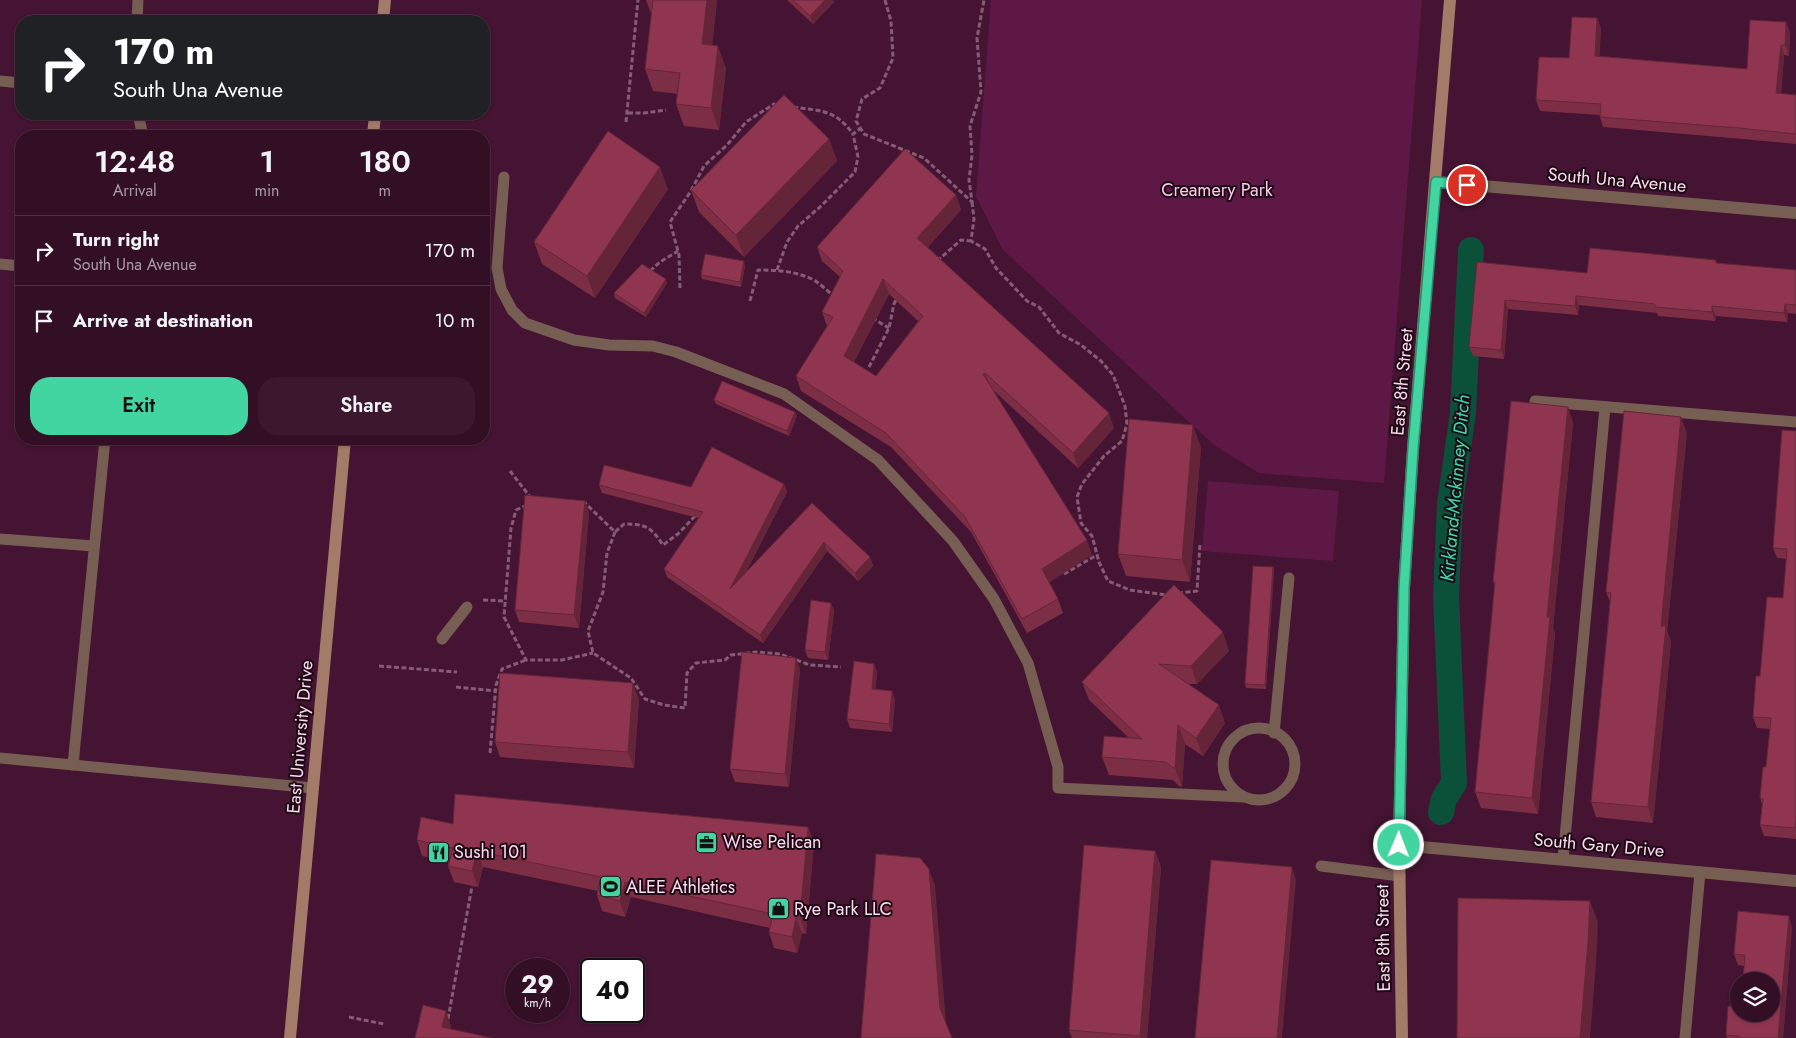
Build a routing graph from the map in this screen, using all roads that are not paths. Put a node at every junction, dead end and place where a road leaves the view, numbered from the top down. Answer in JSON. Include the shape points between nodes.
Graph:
{"nodes":[{"id":1,"x":138,"y":0,"type":"edge"},
{"id":2,"x":385,"y":0,"type":"edge"},
{"id":3,"x":1450,"y":0,"type":"edge"},
{"id":4,"x":137,"y":15,"type":"edge"},
{"id":5,"x":384,"y":15,"type":"edge"},
{"id":6,"x":0,"y":80,"type":"edge"},
{"id":7,"x":15,"y":82,"type":"edge"},
{"id":8,"x":504,"y":177,"type":"dead end"},
{"id":9,"x":1436,"y":182,"type":"junction"},
{"id":10,"x":1796,"y":213,"type":"edge"},
{"id":11,"x":0,"y":264,"type":"edge"},
{"id":12,"x":15,"y":265,"type":"edge"},
{"id":13,"x":1535,"y":401,"type":"dead end"},
{"id":14,"x":1604,"y":407,"type":"junction"},
{"id":15,"x":1796,"y":422,"type":"edge"},
{"id":16,"x":104,"y":445,"type":"edge"},
{"id":17,"x":344,"y":445,"type":"edge"},
{"id":18,"x":0,"y":539,"type":"edge"},
{"id":19,"x":94,"y":546,"type":"junction"},
{"id":20,"x":1289,"y":578,"type":"dead end"},
{"id":21,"x":467,"y":607,"type":"dead end"},
{"id":22,"x":442,"y":639,"type":"dead end"},
{"id":23,"x":1274,"y":733,"type":"junction"},
{"id":24,"x":0,"y":758,"type":"edge"},
{"id":25,"x":73,"y":765,"type":"junction"},
{"id":26,"x":313,"y":788,"type":"junction"},
{"id":27,"x":1243,"y":797,"type":"junction"},
{"id":28,"x":1399,"y":845,"type":"junction"},
{"id":29,"x":1563,"y":859,"type":"junction"},
{"id":30,"x":1321,"y":866,"type":"dead end"},
{"id":31,"x":1700,"y":872,"type":"junction"},
{"id":32,"x":1400,"y":876,"type":"junction"},
{"id":33,"x":1796,"y":881,"type":"edge"},
{"id":34,"x":290,"y":1038,"type":"edge"},
{"id":35,"x":1402,"y":1038,"type":"edge"},
{"id":36,"x":1685,"y":1038,"type":"edge"}],
"edges":[{"from":1,"to":4,"type":"lane"},
{"from":2,"to":5,"type":"street"},
{"from":3,"to":9,"type":"street","name":"East 8th Street"},
{"from":6,"to":7,"type":"lane"},
{"from":8,"to":27,"type":"lane","via":[[497,268],[501,289],[512,310],[525,323],[574,340],[653,346],[676,352],[784,394],[878,460],[953,541],[994,599],[1028,663],[1058,767],[1058,788]]},
{"from":9,"to":10,"type":"street","name":"South Una Avenue"},
{"from":9,"to":28,"type":"street","name":"East 8th Street","via":[[1404,588]]},
{"from":11,"to":12,"type":"lane"},
{"from":13,"to":14,"type":"lane"},
{"from":14,"to":15,"type":"lane"},
{"from":14,"to":29,"type":"lane"},
{"from":16,"to":19,"type":"lane"},
{"from":17,"to":26,"type":"street","name":"East University Drive"},
{"from":18,"to":19,"type":"lane"},
{"from":19,"to":25,"type":"lane"},
{"from":20,"to":23,"type":"lane"},
{"from":21,"to":22,"type":"lane"},
{"from":23,"to":27,"type":"lane","via":[[1289,745],[1294,768],[1291,779],[1276,796],[1265,800]]},
{"from":23,"to":27,"type":"lane","via":[[1259,728],[1246,731],[1228,745],[1223,769],[1230,785]]},
{"from":24,"to":25,"type":"lane"},
{"from":25,"to":26,"type":"lane"},
{"from":26,"to":34,"type":"street","name":"East University Drive"},
{"from":28,"to":29,"type":"street","name":"South Gary Drive"},
{"from":28,"to":32,"type":"street","name":"East 8th Street"},
{"from":29,"to":31,"type":"street","name":"South Gary Drive"},
{"from":30,"to":32,"type":"lane"},
{"from":31,"to":33,"type":"street","name":"South Gary Drive"},
{"from":31,"to":36,"type":"lane"},
{"from":32,"to":35,"type":"street","name":"East 8th Street"}]}
